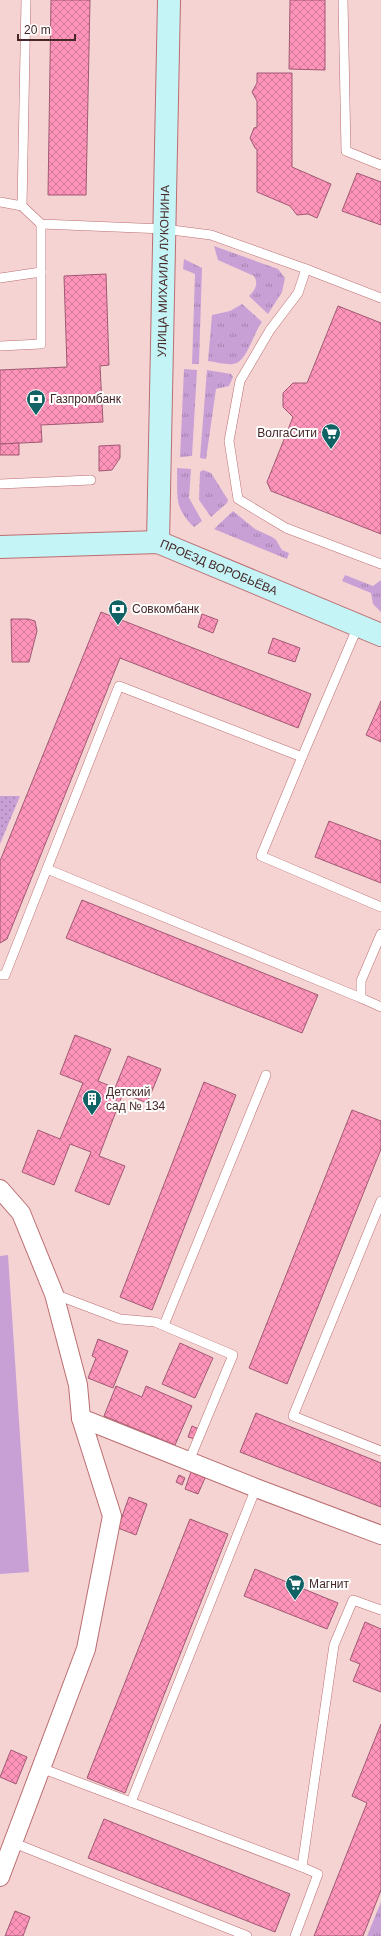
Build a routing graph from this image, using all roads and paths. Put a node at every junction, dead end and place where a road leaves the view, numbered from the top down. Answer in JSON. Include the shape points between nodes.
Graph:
{"nodes":[{"id":1,"x":26,"y":0,"type":"edge"},
{"id":2,"x":169,"y":0,"type":"edge"},
{"id":3,"x":343,"y":0,"type":"edge"},
{"id":4,"x":381,"y":164,"type":"edge"},
{"id":5,"x":0,"y":202,"type":"edge"},
{"id":6,"x":22,"y":206,"type":"junction"},
{"id":7,"x":41,"y":224,"type":"junction"},
{"id":8,"x":164,"y":229,"type":"junction"},
{"id":9,"x":306,"y":269,"type":"junction"},
{"id":10,"x":41,"y":272,"type":"junction"},
{"id":11,"x":0,"y":278,"type":"edge"},
{"id":12,"x":381,"y":298,"type":"edge"},
{"id":13,"x":0,"y":346,"type":"edge"},
{"id":14,"x":91,"y":480,"type":"dead end"},
{"id":15,"x":0,"y":484,"type":"edge"},
{"id":16,"x":158,"y":542,"type":"junction"},
{"id":17,"x":0,"y":547,"type":"edge"},
{"id":18,"x":381,"y":564,"type":"edge"},
{"id":19,"x":358,"y":626,"type":"junction"},
{"id":20,"x":381,"y":635,"type":"edge"},
{"id":21,"x":302,"y":757,"type":"junction"},
{"id":22,"x":47,"y":869,"type":"junction"},
{"id":23,"x":381,"y":907,"type":"edge"},
{"id":24,"x":381,"y":934,"type":"edge"},
{"id":25,"x":0,"y":975,"type":"edge"},
{"id":26,"x":361,"y":998,"type":"junction"},
{"id":27,"x":381,"y":1007,"type":"edge"},
{"id":28,"x":266,"y":1075,"type":"dead end"},
{"id":29,"x":0,"y":1189,"type":"edge"},
{"id":30,"x":381,"y":1201,"type":"edge"},
{"id":31,"x":54,"y":1294,"type":"junction"},
{"id":32,"x":164,"y":1326,"type":"junction"},
{"id":33,"x":81,"y":1418,"type":"junction"},
{"id":34,"x":381,"y":1451,"type":"edge"},
{"id":35,"x":189,"y":1461,"type":"junction"},
{"id":36,"x":256,"y":1488,"type":"junction"},
{"id":37,"x":381,"y":1535,"type":"edge"},
{"id":38,"x":381,"y":1610,"type":"edge"},
{"id":39,"x":42,"y":1768,"type":"junction"},
{"id":40,"x":131,"y":1802,"type":"junction"},
{"id":41,"x":14,"y":1843,"type":"junction"},
{"id":42,"x":302,"y":1867,"type":"junction"},
{"id":43,"x":0,"y":1877,"type":"edge"},
{"id":44,"x":247,"y":1936,"type":"edge"},
{"id":45,"x":295,"y":1936,"type":"edge"}],
"edges":[{"from":1,"to":6,"type":"lane"},
{"from":2,"to":8,"type":"main road","name":"УЛИЦА МИХАИЛА ЛУКОНИНА"},
{"from":3,"to":4,"type":"lane","via":[[346,151]]},
{"from":5,"to":6,"type":"lane"},
{"from":6,"to":7,"type":"lane"},
{"from":7,"to":8,"type":"lane"},
{"from":7,"to":10,"type":"lane"},
{"from":8,"to":9,"type":"lane","via":[[211,235]]},
{"from":8,"to":16,"type":"main road","name":"УЛИЦА МИХАИЛА ЛУКОНИНА"},
{"from":9,"to":12,"type":"lane"},
{"from":9,"to":18,"type":"lane","via":[[298,293],[270,330],[240,381],[229,441],[238,499],[286,528]]},
{"from":10,"to":11,"type":"lane"},
{"from":10,"to":13,"type":"lane","via":[[41,344]]},
{"from":14,"to":15,"type":"lane"},
{"from":16,"to":17,"type":"main road","name":"ПРОЕЗД ВОРОБЬЁВА"},
{"from":16,"to":19,"type":"main road","name":"ПРОЕЗД ВОРОБЬЁВА"},
{"from":19,"to":20,"type":"main road","name":"ПРОЕЗД ВОРОБЬЁВА"},
{"from":19,"to":21,"type":"lane"},
{"from":21,"to":22,"type":"lane","via":[[119,686]]},
{"from":21,"to":23,"type":"lane","via":[[261,856]]},
{"from":22,"to":25,"type":"lane","via":[[5,975]]},
{"from":22,"to":26,"type":"lane"},
{"from":24,"to":26,"type":"lane","via":[[360,981]]},
{"from":26,"to":27,"type":"lane"},
{"from":28,"to":32,"type":"lane"},
{"from":29,"to":31,"type":"street","via":[[21,1213]]},
{"from":30,"to":34,"type":"lane","via":[[293,1416]]},
{"from":31,"to":32,"type":"lane","via":[[120,1319],[155,1322]]},
{"from":31,"to":33,"type":"street","via":[[78,1386]]},
{"from":32,"to":35,"type":"lane","via":[[233,1356]]},
{"from":33,"to":35,"type":"street"},
{"from":33,"to":39,"type":"street","via":[[112,1516],[86,1649]]},
{"from":35,"to":36,"type":"street"},
{"from":36,"to":37,"type":"street"},
{"from":36,"to":40,"type":"lane"},
{"from":38,"to":42,"type":"lane","via":[[353,1600],[334,1644]]},
{"from":39,"to":40,"type":"lane"},
{"from":39,"to":41,"type":"street"},
{"from":40,"to":42,"type":"lane"},
{"from":41,"to":43,"type":"street"},
{"from":41,"to":44,"type":"lane"},
{"from":42,"to":45,"type":"lane","via":[[318,1874]]}]}
